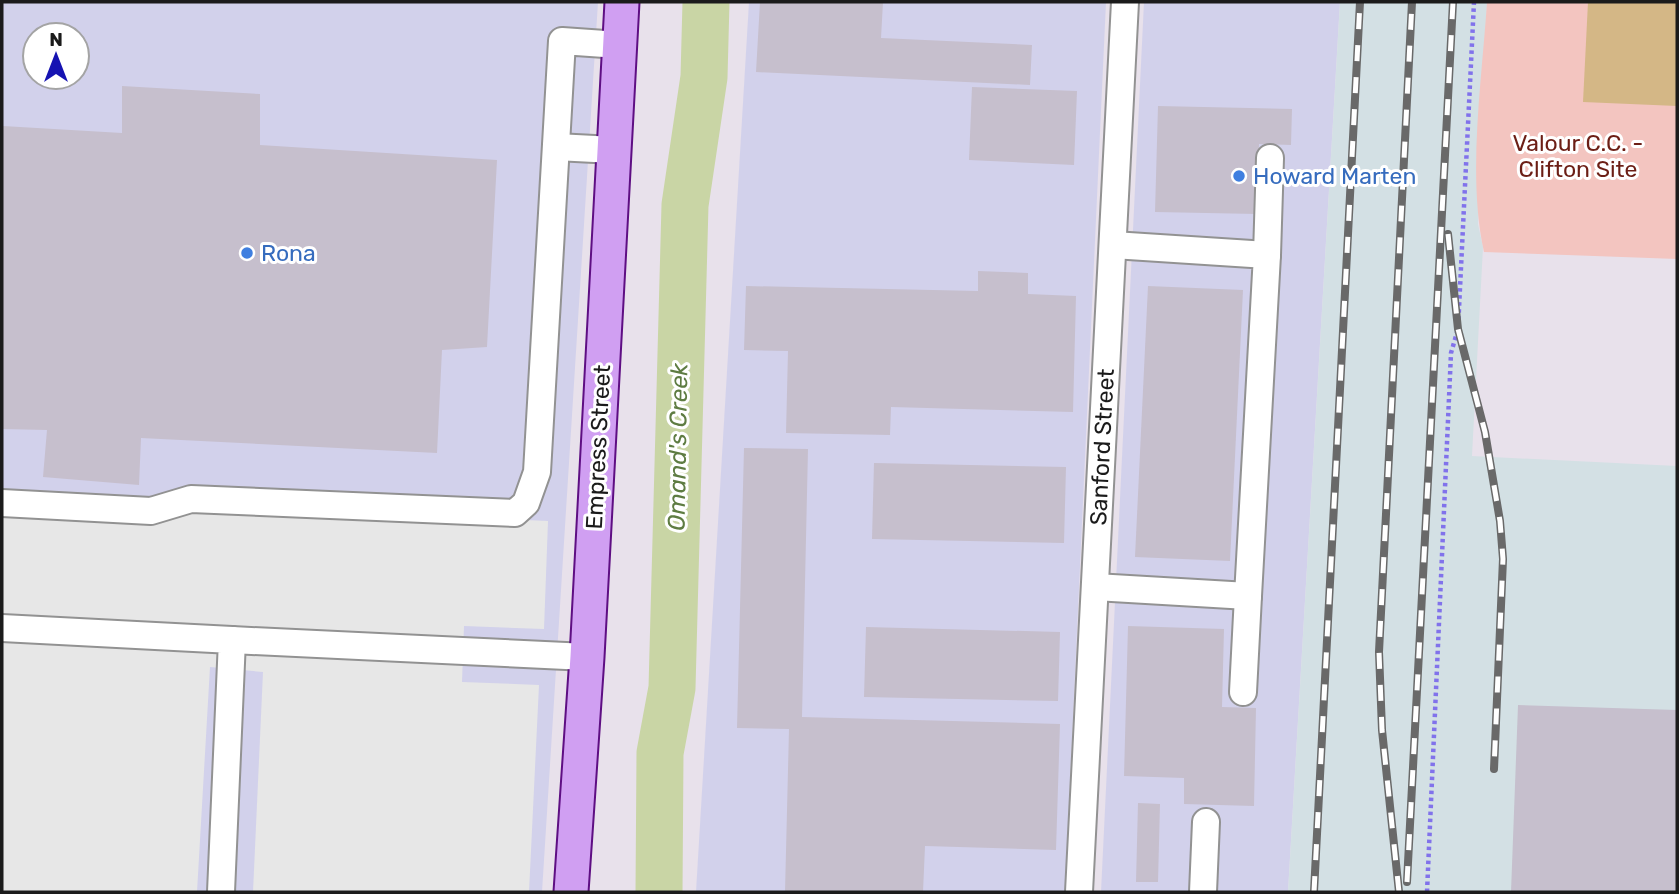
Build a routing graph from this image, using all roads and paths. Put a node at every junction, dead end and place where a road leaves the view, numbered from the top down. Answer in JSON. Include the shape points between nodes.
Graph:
{"nodes":[{"id":1,"x":622,"y":2,"type":"edge"},
{"id":2,"x":1125,"y":2,"type":"edge"},
{"id":3,"x":1474,"y":2,"type":"edge"},
{"id":4,"x":619,"y":45,"type":"junction"},
{"id":5,"x":556,"y":147,"type":"junction"},
{"id":6,"x":614,"y":150,"type":"junction"},
{"id":7,"x":1270,"y":158,"type":"dead end"},
{"id":8,"x":1113,"y":245,"type":"junction"},
{"id":9,"x":1267,"y":255,"type":"junction"},
{"id":10,"x":2,"y":503,"type":"edge"},
{"id":11,"x":1095,"y":587,"type":"junction"},
{"id":12,"x":1248,"y":596,"type":"junction"},
{"id":13,"x":2,"y":628,"type":"edge"},
{"id":14,"x":232,"y":640,"type":"junction"},
{"id":15,"x":587,"y":657,"type":"junction"},
{"id":16,"x":1243,"y":692,"type":"dead end"},
{"id":17,"x":1206,"y":822,"type":"dead end"},
{"id":18,"x":221,"y":892,"type":"edge"},
{"id":19,"x":570,"y":892,"type":"edge"},
{"id":20,"x":1079,"y":892,"type":"edge"},
{"id":21,"x":1203,"y":892,"type":"edge"},
{"id":22,"x":1427,"y":892,"type":"edge"}],
"edges":[{"from":1,"to":4,"type":"main road","name":"Empress Street"},
{"from":2,"to":8,"type":"street","name":"Sanford Street"},
{"from":3,"to":22,"type":"path","via":[[1458,329],[1451,353]]},
{"from":4,"to":5,"type":"street","via":[[562,41]]},
{"from":4,"to":6,"type":"main road","name":"Empress Street"},
{"from":5,"to":6,"type":"street"},
{"from":5,"to":10,"type":"street","via":[[537,472],[526,503],[515,513],[191,499],[151,511]]},
{"from":6,"to":15,"type":"main road","name":"Empress Street"},
{"from":7,"to":9,"type":"street"},
{"from":8,"to":9,"type":"street"},
{"from":8,"to":11,"type":"street","name":"Sanford Street"},
{"from":9,"to":12,"type":"street"},
{"from":11,"to":12,"type":"street"},
{"from":11,"to":20,"type":"street","name":"Sanford Street"},
{"from":12,"to":16,"type":"street"},
{"from":13,"to":14,"type":"street"},
{"from":14,"to":15,"type":"street"},
{"from":14,"to":18,"type":"street"},
{"from":15,"to":19,"type":"main road","name":"Empress Street"},
{"from":17,"to":21,"type":"street"}]}
